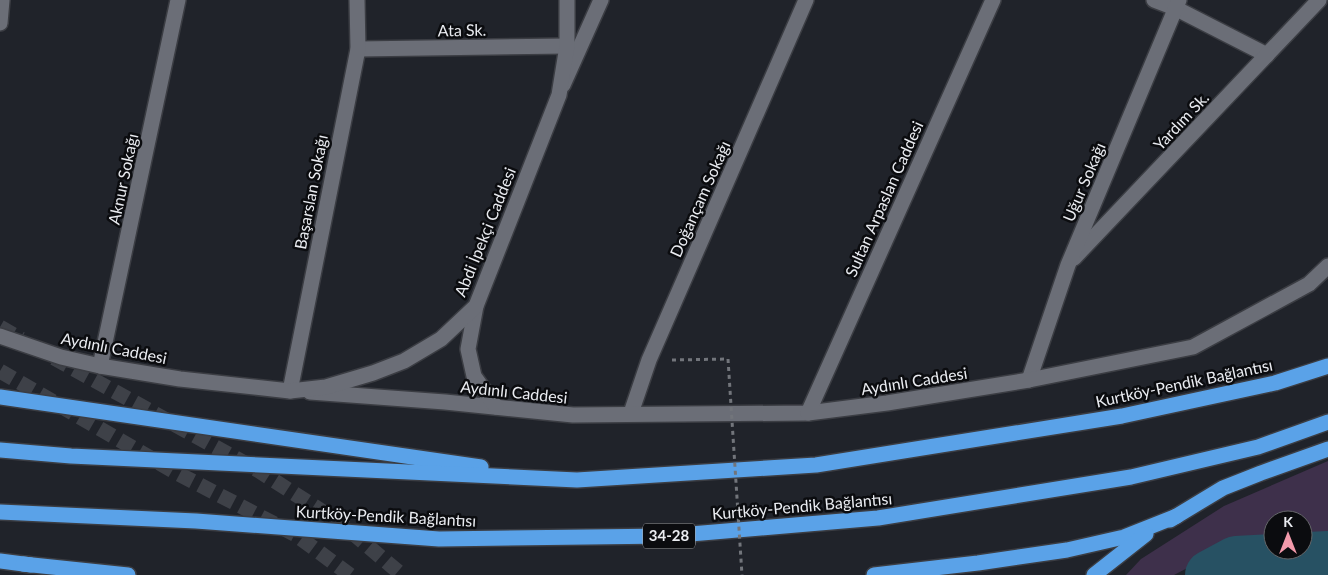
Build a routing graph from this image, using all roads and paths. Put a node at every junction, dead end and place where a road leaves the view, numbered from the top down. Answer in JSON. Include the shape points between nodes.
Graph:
{"nodes":[{"id":1,"x":2,"y":0,"type":"edge"},
{"id":2,"x":178,"y":0,"type":"edge"},
{"id":3,"x":357,"y":0,"type":"edge"},
{"id":4,"x":567,"y":0,"type":"edge"},
{"id":5,"x":601,"y":0,"type":"edge"},
{"id":6,"x":806,"y":0,"type":"edge"},
{"id":7,"x":993,"y":0,"type":"edge"},
{"id":8,"x":1154,"y":0,"type":"edge"},
{"id":9,"x":1319,"y":0,"type":"edge"},
{"id":10,"x":1177,"y":4,"type":"edge"},
{"id":11,"x":0,"y":23,"type":"edge"},
{"id":12,"x":567,"y":46,"type":"junction"},
{"id":13,"x":358,"y":49,"type":"junction"},
{"id":14,"x":1267,"y":55,"type":"junction"},
{"id":15,"x":559,"y":95,"type":"junction"},
{"id":16,"x":1068,"y":265,"type":"junction"},
{"id":17,"x":1328,"y":266,"type":"edge"},
{"id":18,"x":476,"y":306,"type":"junction"},
{"id":19,"x":0,"y":336,"type":"edge"},
{"id":20,"x":649,"y":360,"type":"junction"},
{"id":21,"x":100,"y":366,"type":"junction"},
{"id":22,"x":1328,"y":366,"type":"edge"},
{"id":23,"x":1030,"y":380,"type":"junction"},
{"id":24,"x":290,"y":391,"type":"junction"},
{"id":25,"x":0,"y":397,"type":"edge"},
{"id":26,"x":496,"y":408,"type":"junction"},
{"id":27,"x":808,"y":412,"type":"junction"},
{"id":28,"x":631,"y":414,"type":"junction"},
{"id":29,"x":1328,"y":422,"type":"edge"},
{"id":30,"x":1328,"y":449,"type":"edge"},
{"id":31,"x":0,"y":450,"type":"edge"},
{"id":32,"x":577,"y":480,"type":"junction"},
{"id":33,"x":0,"y":512,"type":"edge"},
{"id":34,"x":1177,"y":516,"type":"junction"},
{"id":35,"x":0,"y":561,"type":"edge"},
{"id":36,"x":23,"y":564,"type":"junction"},
{"id":37,"x":84,"y":575,"type":"edge"},
{"id":38,"x":128,"y":575,"type":"edge"},
{"id":39,"x":742,"y":575,"type":"edge"},
{"id":40,"x":874,"y":575,"type":"edge"},
{"id":41,"x":1094,"y":575,"type":"edge"}],
"edges":[{"from":1,"to":11,"type":"street"},
{"from":2,"to":21,"type":"street","name":"Aknur Sokağı"},
{"from":3,"to":13,"type":"street","name":"Başarslan Sokağı"},
{"from":4,"to":12,"type":"street","name":"Abdi İpekçi Caddesi"},
{"from":5,"to":15,"type":"street"},
{"from":6,"to":20,"type":"street","name":"Doğançam Sokağı"},
{"from":7,"to":27,"type":"street","name":"Sultan Arpaslan Caddesi"},
{"from":8,"to":10,"type":"street"},
{"from":9,"to":14,"type":"street","name":"Yardım Sk."},
{"from":10,"to":14,"type":"street"},
{"from":10,"to":16,"type":"street","name":"Uğur Sokağı"},
{"from":12,"to":13,"type":"street","name":"Ata Sk."},
{"from":12,"to":15,"type":"street","name":"Abdi İpekçi Caddesi"},
{"from":13,"to":24,"type":"street","name":"Başarslan Sokağı"},
{"from":14,"to":16,"type":"street","name":"Yardım Sk."},
{"from":15,"to":18,"type":"street","name":"Abdi İpekçi Caddesi"},
{"from":16,"to":23,"type":"street","name":"Uğur Sokağı"},
{"from":17,"to":23,"type":"street","name":"Aydınlı Caddesi","via":[[1309,284],[1193,347]]},
{"from":18,"to":24,"type":"street","name":"Abdi İpekçi Caddesi","via":[[441,340],[404,361],[326,387]]},
{"from":18,"to":26,"type":"street","via":[[468,349],[474,376]]},
{"from":19,"to":21,"type":"street","name":"Aydınlı Caddesi","via":[[61,357]]},
{"from":20,"to":28,"type":"street","name":"Doğançam Sokağı"},
{"from":20,"to":39,"type":"path","bridge":true,"via":[[728,359]]},
{"from":21,"to":24,"type":"street","name":"Aydınlı Caddesi"},
{"from":22,"to":32,"type":"highway","name":"Kurtköy-Pendik Bağlantısı","via":[[1275,383],[1122,416],[816,465]]},
{"from":23,"to":27,"type":"street","name":"Aydınlı Caddesi"},
{"from":24,"to":26,"type":"street","name":"Aydınlı Caddesi"},
{"from":25,"to":32,"type":"highway"},
{"from":26,"to":28,"type":"street","name":"Aydınlı Caddesi","via":[[573,415]]},
{"from":27,"to":28,"type":"street","name":"Aydınlı Caddesi"},
{"from":29,"to":33,"type":"highway","name":"Kurtköy-Pendik Bağlantısı","number":"34-28","via":[[1258,447],[1131,477],[878,518],[666,536],[439,539],[196,521]]},
{"from":30,"to":34,"type":"highway","via":[[1224,488]]},
{"from":31,"to":32,"type":"highway","name":"Kurtköy-Pendik Bağlantısı"},
{"from":34,"to":40,"type":"highway","via":[[1124,537],[1067,550]]},
{"from":34,"to":41,"type":"highway","via":[[1145,535]]},
{"from":35,"to":36,"type":"highway"},
{"from":36,"to":37,"type":"highway"},
{"from":36,"to":38,"type":"highway"}]}
